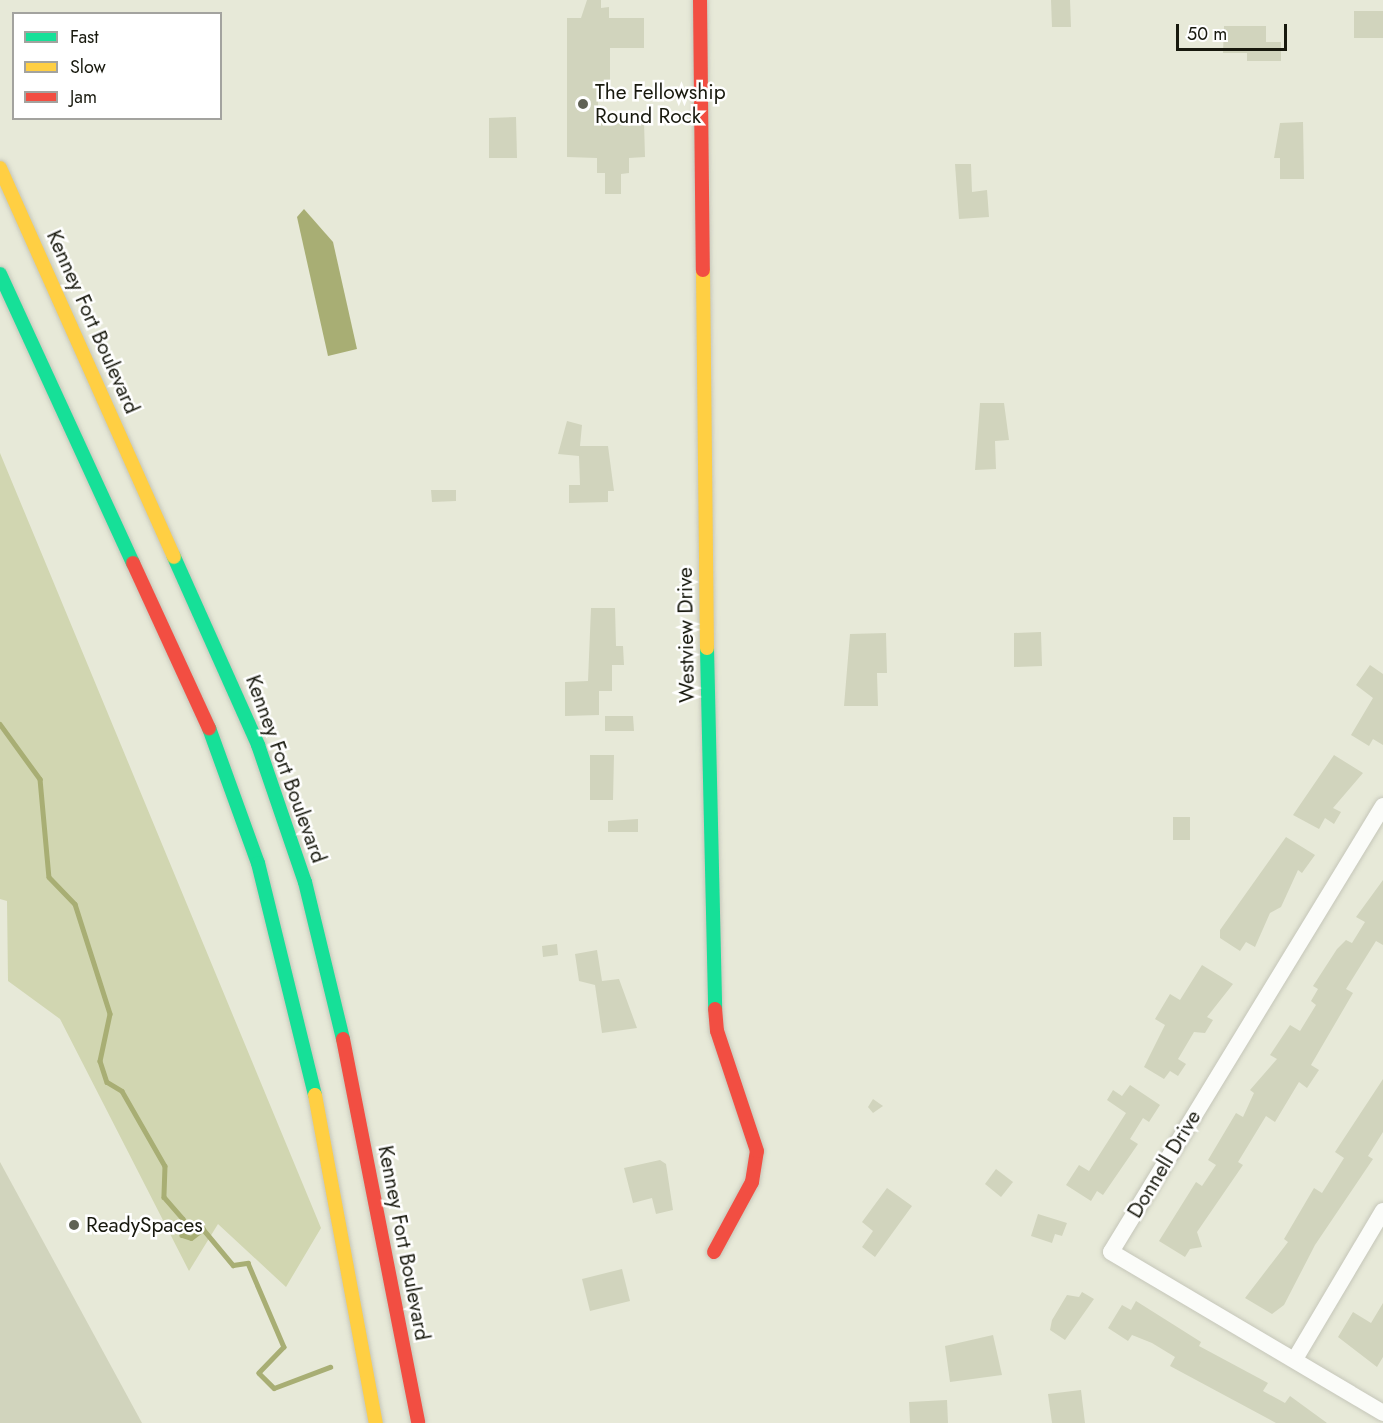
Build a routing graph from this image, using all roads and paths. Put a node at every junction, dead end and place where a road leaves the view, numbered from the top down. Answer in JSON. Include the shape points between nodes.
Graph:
{"nodes":[{"id":1,"x":700,"y":0,"type":"edge"},
{"id":2,"x":0,"y":168,"type":"edge"},
{"id":3,"x":0,"y":274,"type":"edge"},
{"id":4,"x":258,"y":745,"type":"junction"},
{"id":5,"x":231,"y":755,"type":"junction"},
{"id":6,"x":1383,"y":806,"type":"edge"},
{"id":7,"x":1383,"y":1211,"type":"edge"},
{"id":8,"x":714,"y":1252,"type":"dead end"},
{"id":9,"x":1295,"y":1359,"type":"junction"},
{"id":10,"x":1383,"y":1413,"type":"edge"},
{"id":11,"x":376,"y":1423,"type":"edge"},
{"id":12,"x":418,"y":1423,"type":"edge"}],
"edges":[{"from":1,"to":8,"type":"main road","name":"Westview Drive","via":[[710,951],[717,1030],[757,1151],[752,1182]]},
{"from":2,"to":4,"type":"main road","name":"Kenney Fort Boulevard"},
{"from":3,"to":5,"type":"main road"},
{"from":4,"to":5,"type":"main road"},
{"from":4,"to":12,"type":"main road","name":"Kenney Fort Boulevard","via":[[305,882],[346,1050]]},
{"from":5,"to":11,"type":"main road","via":[[303,1033]]},
{"from":6,"to":9,"type":"street","name":"Donnell Drive","via":[[1111,1252]]},
{"from":7,"to":9,"type":"street"},
{"from":9,"to":10,"type":"street","name":"Donnell Drive"}]}
